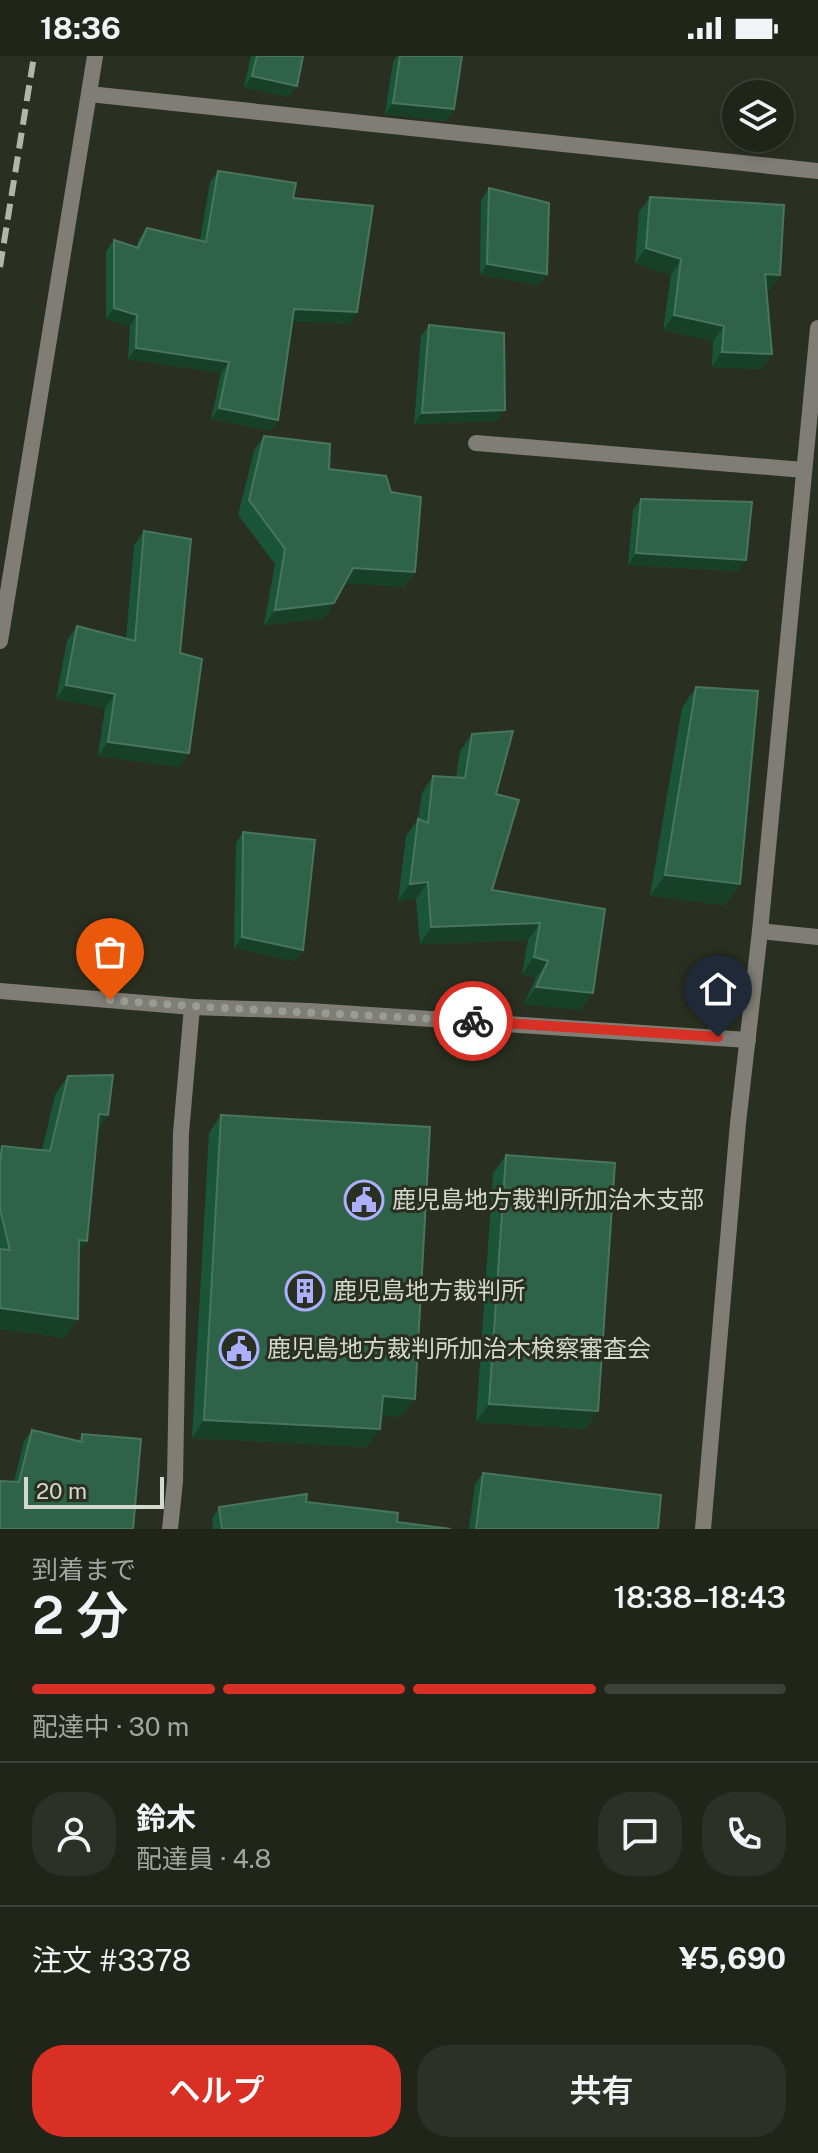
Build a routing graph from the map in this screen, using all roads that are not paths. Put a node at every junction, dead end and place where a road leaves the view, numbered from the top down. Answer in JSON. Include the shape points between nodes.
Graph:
{"nodes":[{"id":1,"x":95,"y":56,"type":"edge"},
{"id":2,"x":89,"y":94,"type":"junction"},
{"id":3,"x":818,"y":171,"type":"edge"},
{"id":4,"x":818,"y":328,"type":"edge"},
{"id":5,"x":476,"y":443,"type":"dead end"},
{"id":6,"x":804,"y":470,"type":"junction"},
{"id":7,"x":0,"y":641,"type":"edge"},
{"id":8,"x":760,"y":931,"type":"junction"},
{"id":9,"x":818,"y":937,"type":"edge"},
{"id":10,"x":0,"y":991,"type":"edge"},
{"id":11,"x":192,"y":1007,"type":"junction"},
{"id":12,"x":748,"y":1040,"type":"junction"},
{"id":13,"x":170,"y":1529,"type":"edge"},
{"id":14,"x":703,"y":1529,"type":"edge"}],
"edges":[{"from":1,"to":2,"type":"street"},
{"from":2,"to":3,"type":"street"},
{"from":2,"to":7,"type":"street"},
{"from":4,"to":6,"type":"street"},
{"from":5,"to":6,"type":"street"},
{"from":6,"to":8,"type":"street"},
{"from":8,"to":9,"type":"street"},
{"from":8,"to":12,"type":"street"},
{"from":10,"to":11,"type":"street"},
{"from":11,"to":12,"type":"street"},
{"from":11,"to":13,"type":"street","via":[[181,1133]]},
{"from":12,"to":14,"type":"street"}]}
